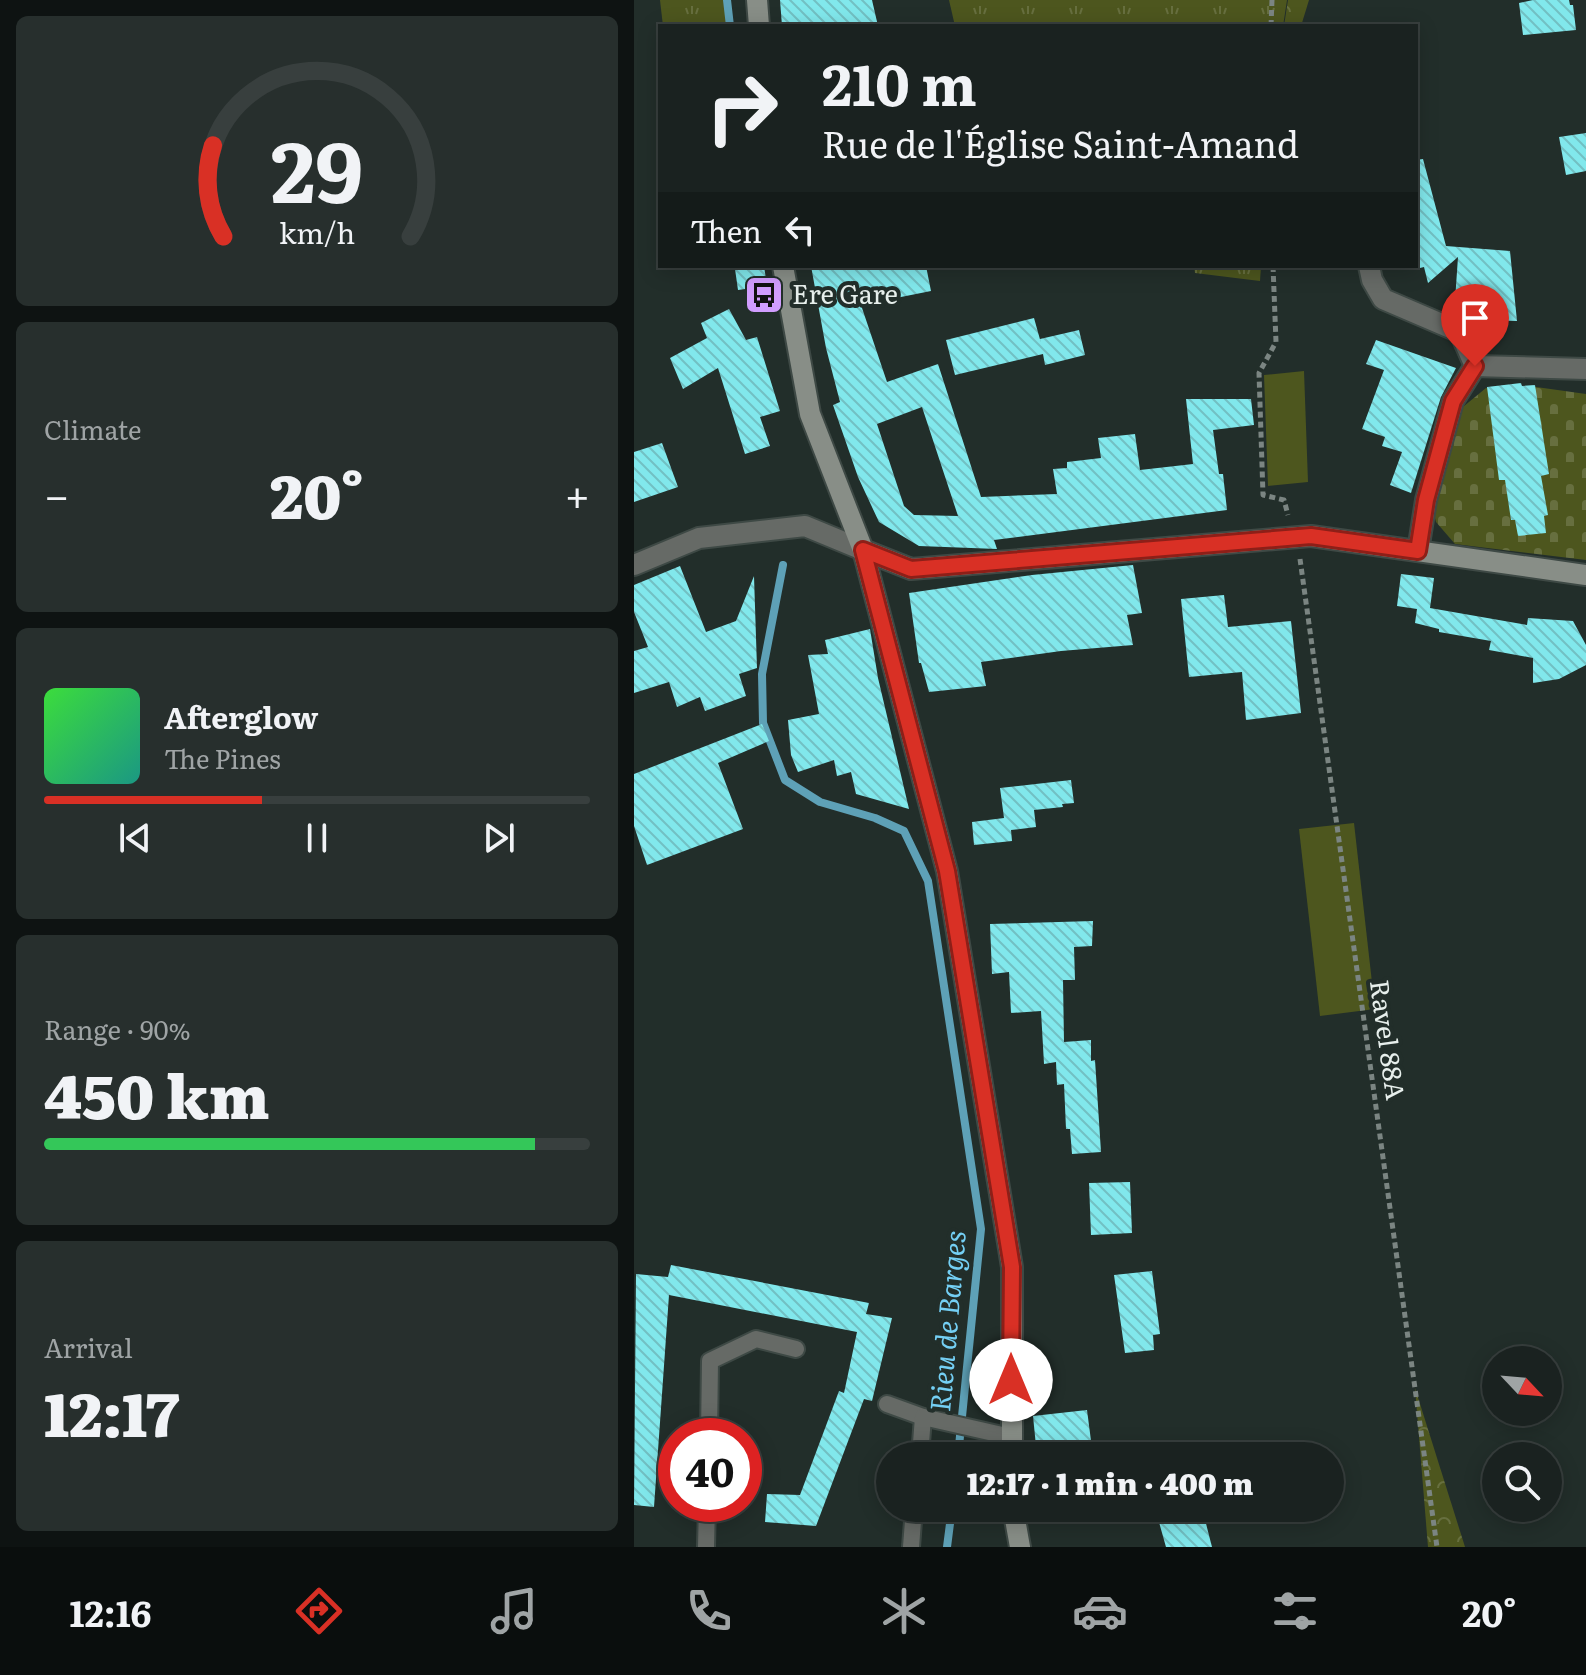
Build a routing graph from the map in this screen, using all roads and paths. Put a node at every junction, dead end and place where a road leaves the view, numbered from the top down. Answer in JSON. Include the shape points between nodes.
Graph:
{"nodes":[{"id":1,"x":757,"y":0,"type":"edge"},
{"id":2,"x":1272,"y":0,"type":"edge"},
{"id":3,"x":759,"y":24,"type":"edge"},
{"id":4,"x":1271,"y":24,"type":"edge"},
{"id":5,"x":783,"y":268,"type":"edge"},
{"id":6,"x":1273,"y":268,"type":"edge"},
{"id":7,"x":1369,"y":268,"type":"edge"},
{"id":8,"x":1475,"y":366,"type":"junction"},
{"id":9,"x":1586,"y":369,"type":"edge"},
{"id":10,"x":1297,"y":538,"type":"junction"},
{"id":11,"x":863,"y":550,"type":"junction"},
{"id":12,"x":1418,"y":551,"type":"junction"},
{"id":13,"x":634,"y":565,"type":"edge"},
{"id":14,"x":1586,"y":575,"type":"edge"},
{"id":15,"x":796,"y":1349,"type":"dead end"},
{"id":16,"x":887,"y":1404,"type":"dead end"},
{"id":17,"x":923,"y":1417,"type":"junction"},
{"id":18,"x":709,"y":1418,"type":"edge"},
{"id":19,"x":921,"y":1442,"type":"edge"},
{"id":20,"x":1002,"y":1442,"type":"edge"},
{"id":21,"x":1011,"y":1442,"type":"edge"},
{"id":22,"x":707,"y":1522,"type":"edge"},
{"id":23,"x":913,"y":1522,"type":"edge"},
{"id":24,"x":1016,"y":1522,"type":"edge"},
{"id":25,"x":706,"y":1547,"type":"edge"},
{"id":26,"x":911,"y":1547,"type":"edge"},
{"id":27,"x":1020,"y":1547,"type":"edge"},
{"id":28,"x":1437,"y":1547,"type":"edge"}],
"edges":[{"from":1,"to":3,"type":"street"},
{"from":2,"to":4,"type":"path"},
{"from":5,"to":11,"type":"street","via":[[810,414]]},
{"from":6,"to":10,"type":"path","name":"Ravel 88A","via":[[1276,342],[1259,373],[1263,495],[1284,500]]},
{"from":7,"to":8,"type":"street","via":[[1383,299],[1460,332]]},
{"from":8,"to":9,"type":"street"},
{"from":8,"to":12,"type":"street","via":[[1453,401]]},
{"from":10,"to":11,"type":"street","via":[[911,569]]},
{"from":10,"to":12,"type":"street"},
{"from":10,"to":28,"type":"path","name":"Ravel 88A"},
{"from":11,"to":13,"type":"street","via":[[805,526],[699,538]]},
{"from":11,"to":21,"type":"street","via":[[947,871],[985,1095],[1012,1267]]},
{"from":12,"to":14,"type":"street"},
{"from":15,"to":18,"type":"lane","via":[[756,1339],[710,1361]]},
{"from":16,"to":17,"type":"lane"},
{"from":17,"to":19,"type":"lane"},
{"from":17,"to":20,"type":"lane","via":[[979,1430]]},
{"from":22,"to":25,"type":"lane"},
{"from":23,"to":26,"type":"lane"},
{"from":24,"to":27,"type":"street"}]}
